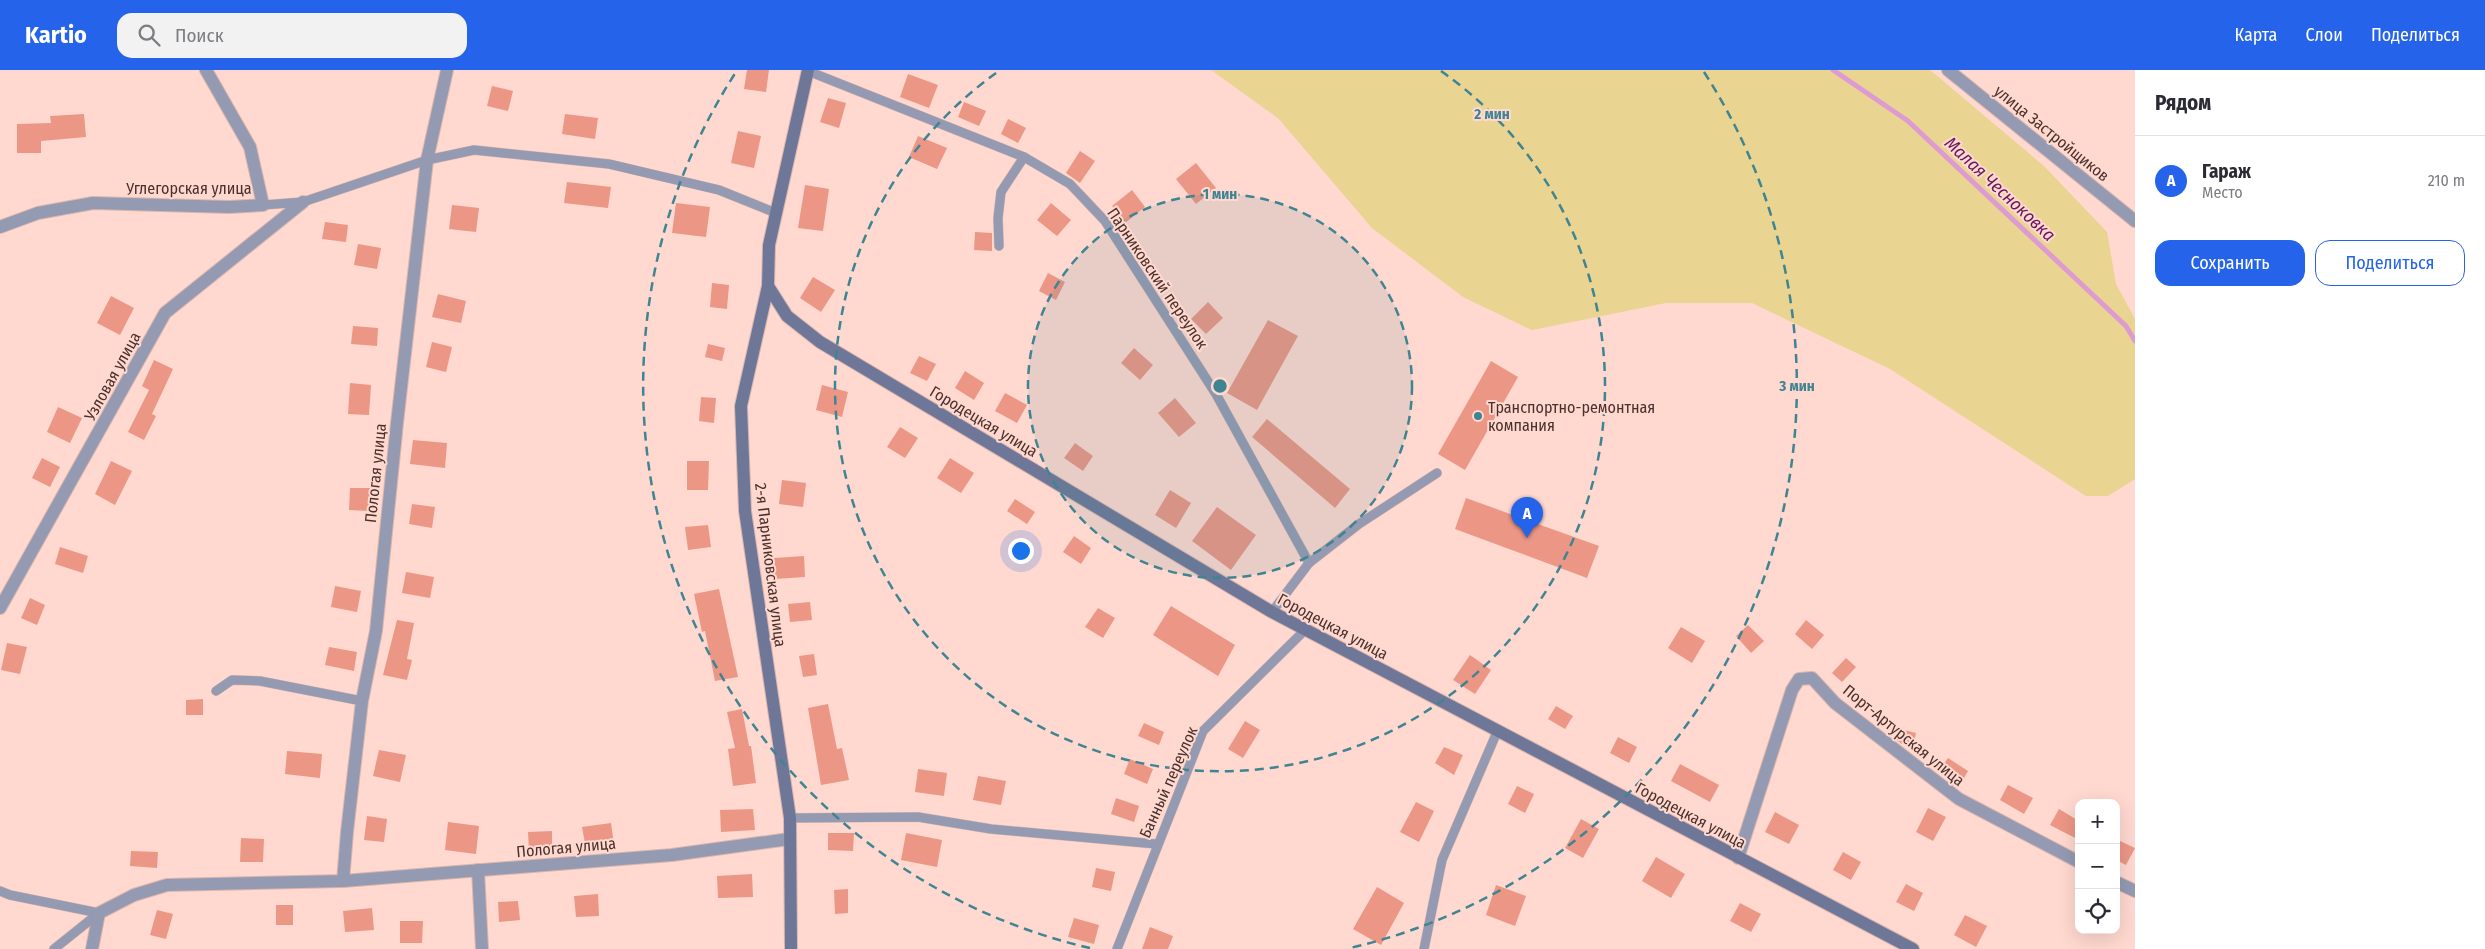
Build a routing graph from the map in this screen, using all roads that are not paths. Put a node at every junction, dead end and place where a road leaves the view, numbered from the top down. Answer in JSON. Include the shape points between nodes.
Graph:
{"nodes":[{"id":1,"x":206,"y":70,"type":"edge"},
{"id":2,"x":447,"y":70,"type":"edge"},
{"id":3,"x":808,"y":70,"type":"edge"},
{"id":4,"x":1948,"y":70,"type":"edge"},
{"id":5,"x":1024,"y":157,"type":"junction"},
{"id":6,"x":427,"y":160,"type":"junction"},
{"id":7,"x":303,"y":202,"type":"junction"},
{"id":8,"x":263,"y":205,"type":"junction"},
{"id":9,"x":776,"y":212,"type":"junction"},
{"id":10,"x":2135,"y":221,"type":"edge"},
{"id":11,"x":0,"y":226,"type":"edge"},
{"id":12,"x":999,"y":246,"type":"dead end"},
{"id":13,"x":768,"y":286,"type":"junction"},
{"id":14,"x":1437,"y":473,"type":"dead end"},
{"id":15,"x":1309,"y":563,"type":"junction"},
{"id":16,"x":0,"y":608,"type":"edge"},
{"id":17,"x":1272,"y":612,"type":"junction"},
{"id":18,"x":1305,"y":630,"type":"junction"},
{"id":19,"x":216,"y":691,"type":"dead end"},
{"id":20,"x":362,"y":701,"type":"junction"},
{"id":21,"x":1497,"y":732,"type":"junction"},
{"id":22,"x":790,"y":818,"type":"junction"},
{"id":23,"x":790,"y":839,"type":"junction"},
{"id":24,"x":1156,"y":844,"type":"junction"},
{"id":25,"x":1738,"y":858,"type":"junction"},
{"id":26,"x":2075,"y":860,"type":"edge"},
{"id":27,"x":478,"y":870,"type":"junction"},
{"id":28,"x":344,"y":881,"type":"junction"},
{"id":29,"x":2120,"y":884,"type":"edge"},
{"id":30,"x":0,"y":891,"type":"edge"},
{"id":31,"x":2135,"y":891,"type":"edge"},
{"id":32,"x":100,"y":913,"type":"junction"},
{"id":33,"x":54,"y":949,"type":"edge"},
{"id":34,"x":92,"y":949,"type":"edge"},
{"id":35,"x":482,"y":949,"type":"edge"},
{"id":36,"x":791,"y":949,"type":"edge"},
{"id":37,"x":1117,"y":949,"type":"edge"},
{"id":38,"x":1424,"y":949,"type":"edge"},
{"id":39,"x":1913,"y":949,"type":"edge"}],
"edges":[{"from":1,"to":8,"type":"street","name":"Углегорская улица","via":[[250,147]]},
{"from":2,"to":6,"type":"street","name":"Пологая улица"},
{"from":3,"to":5,"type":"lane","name":"Парниковский переулок"},
{"from":3,"to":9,"type":"street","name":"2-я Парниковская улица"},
{"from":4,"to":10,"type":"street","name":"улица Застройщиков"},
{"from":5,"to":12,"type":"lane","via":[[1001,192]]},
{"from":5,"to":15,"type":"lane","name":"Парниковский переулок","via":[[1070,184],[1105,221],[1216,394]]},
{"from":6,"to":7,"type":"lane"},
{"from":6,"to":9,"type":"lane","via":[[474,150],[609,164],[718,190]]},
{"from":6,"to":20,"type":"street","name":"Пологая улица","via":[[376,631]]},
{"from":7,"to":8,"type":"lane"},
{"from":7,"to":16,"type":"street","name":"Узловая улица","via":[[165,313]]},
{"from":8,"to":11,"type":"street","name":"Углегорская улица","via":[[92,203],[38,213]]},
{"from":9,"to":13,"type":"street","name":"2-я Парниковская улица","via":[[769,245]]},
{"from":13,"to":17,"type":"street","name":"Городецкая улица","via":[[787,316],[820,342]]},
{"from":13,"to":22,"type":"street","name":"2-я Парниковская улица","via":[[741,406],[745,510]]},
{"from":14,"to":15,"type":"lane","via":[[1359,524]]},
{"from":15,"to":17,"type":"lane"},
{"from":17,"to":18,"type":"street","name":"Городецкая улица"},
{"from":18,"to":21,"type":"street","name":"Городецкая улица"},
{"from":18,"to":24,"type":"lane","name":"Банный переулок","via":[[1203,731]]},
{"from":19,"to":20,"type":"lane","via":[[232,680],[260,681]]},
{"from":20,"to":28,"type":"street","name":"Пологая улица"},
{"from":21,"to":25,"type":"street","name":"Городецкая улица"},
{"from":21,"to":38,"type":"lane","via":[[1442,860]]},
{"from":22,"to":23,"type":"street","name":"2-я Парниковская улица"},
{"from":22,"to":24,"type":"lane","via":[[918,817],[991,829]]},
{"from":23,"to":27,"type":"street","name":"Пологая улица","via":[[672,855]]},
{"from":23,"to":36,"type":"street","name":"2-я Парниковская улица"},
{"from":24,"to":37,"type":"lane","name":"Банный переулок"},
{"from":25,"to":26,"type":"street","name":"Порт-Артурская улица","via":[[1792,690],[1799,679],[1812,678],[1835,703],[1959,800]]},
{"from":25,"to":39,"type":"street","name":"Городецкая улица"},
{"from":27,"to":28,"type":"street","name":"Пологая улица"},
{"from":27,"to":35,"type":"street"},
{"from":28,"to":32,"type":"street","name":"Пологая улица","via":[[167,885],[134,895]]},
{"from":29,"to":31,"type":"street"},
{"from":30,"to":32,"type":"lane"},
{"from":32,"to":33,"type":"lane"},
{"from":32,"to":34,"type":"street"}]}
